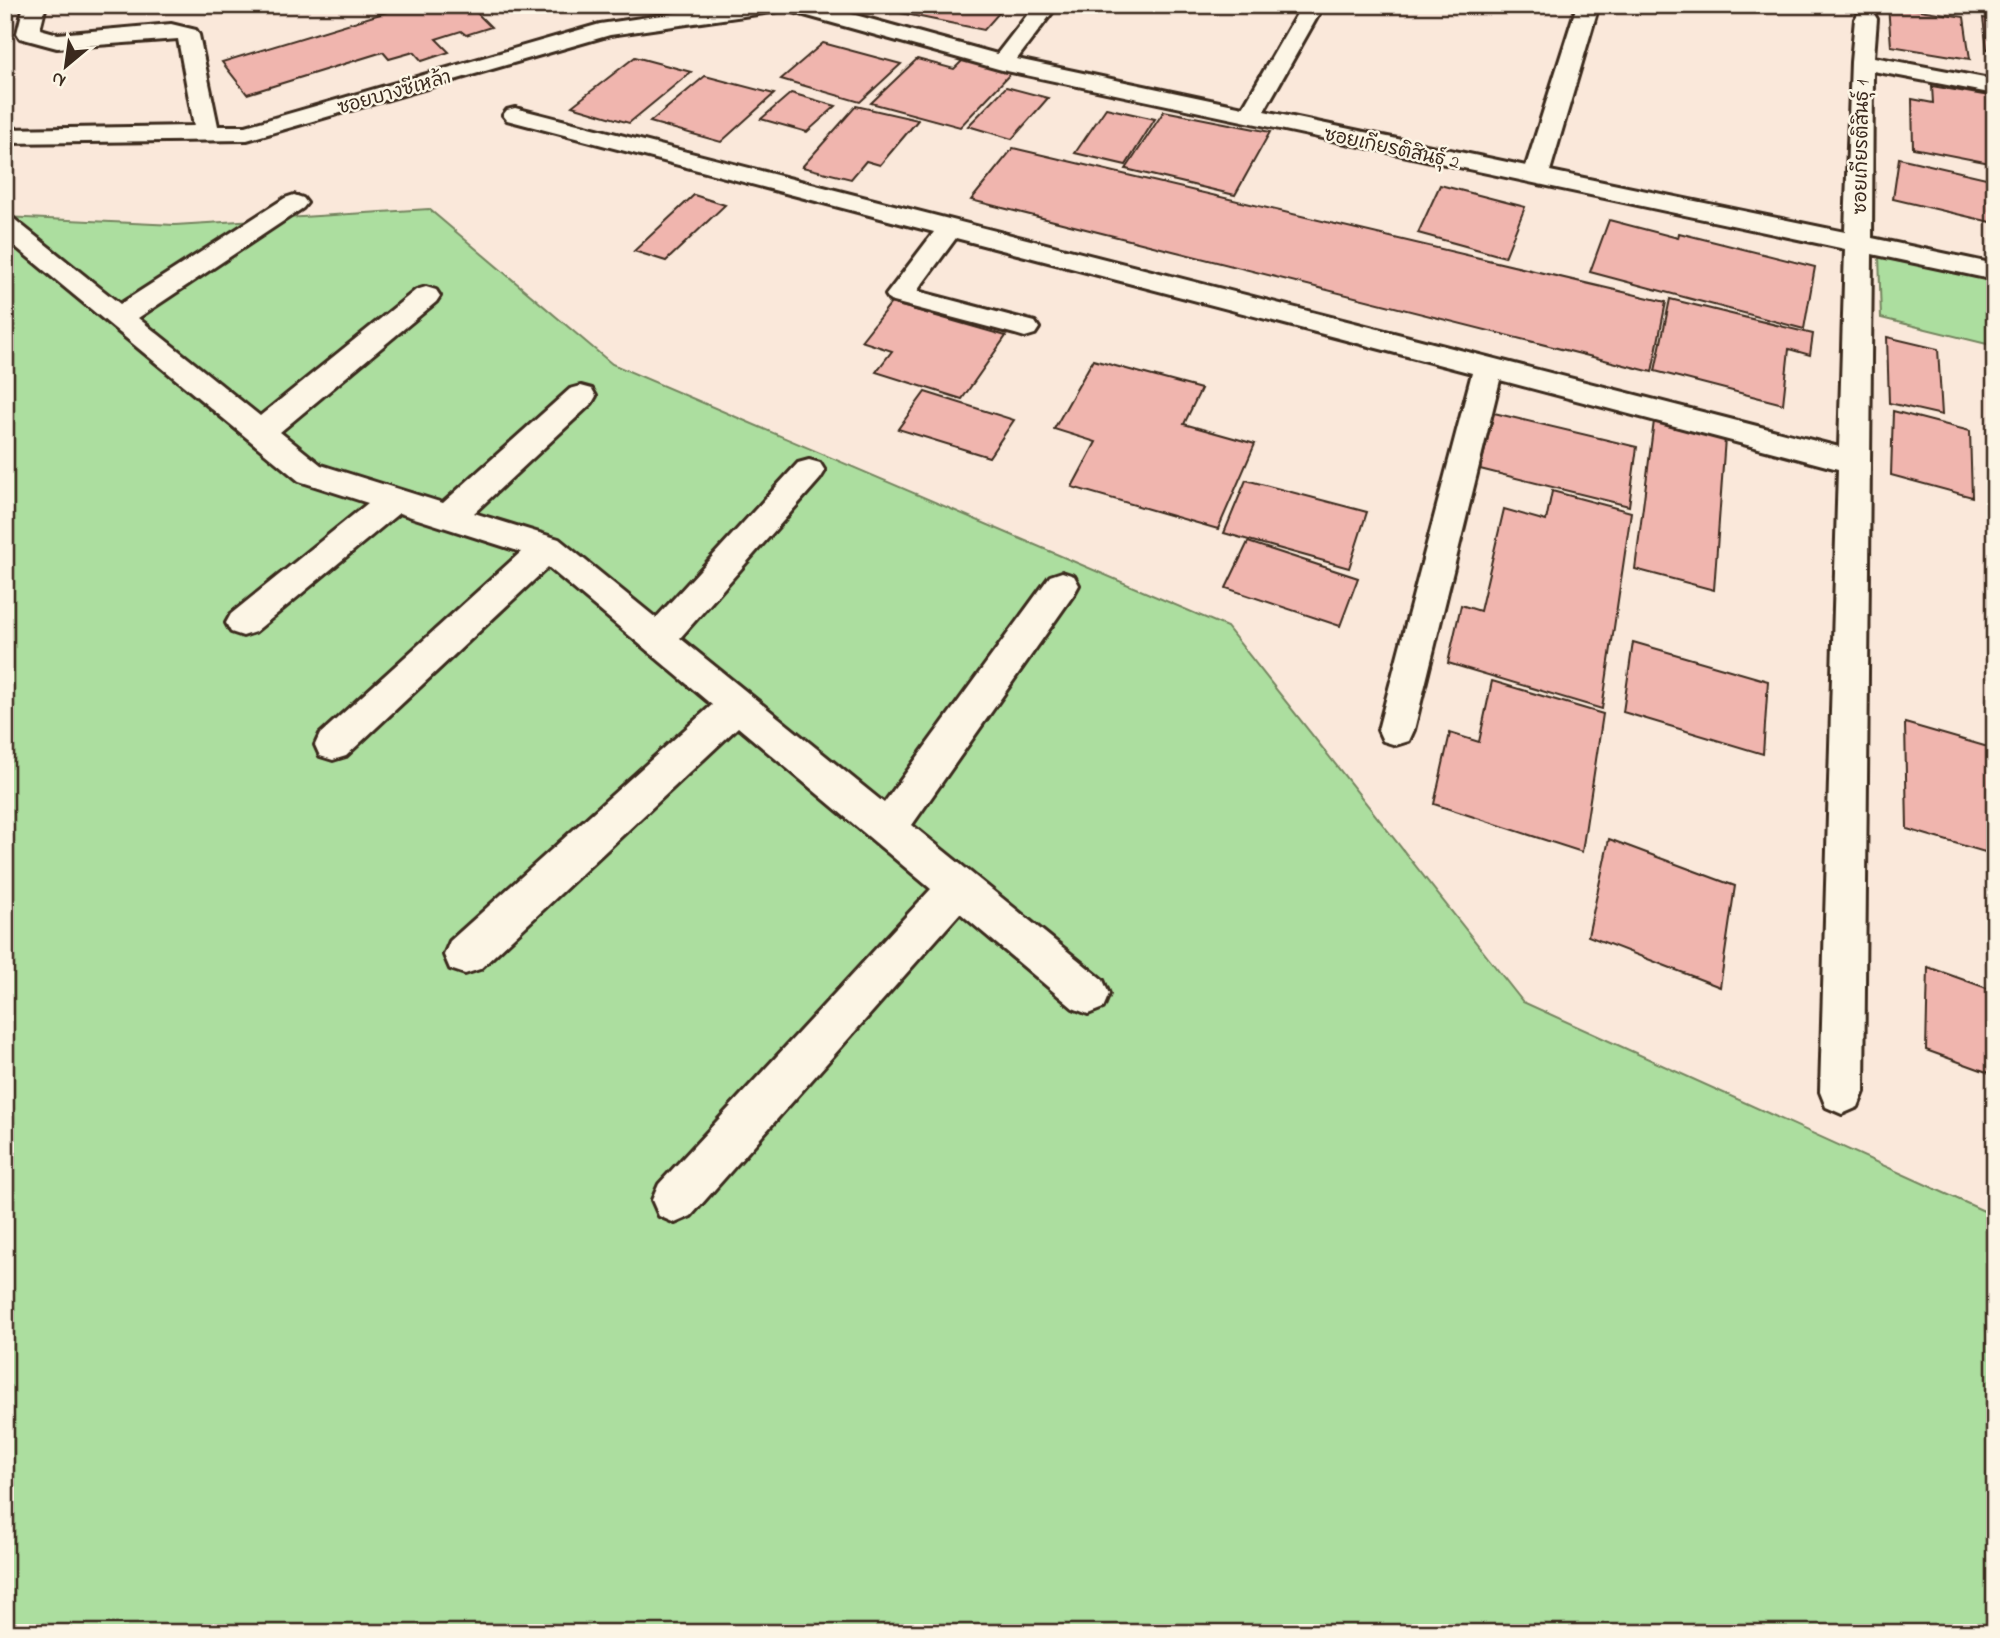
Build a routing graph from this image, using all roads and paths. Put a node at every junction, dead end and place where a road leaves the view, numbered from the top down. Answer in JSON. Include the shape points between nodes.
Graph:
{"nodes":[{"id":1,"x":35,"y":5,"type":"edge"},
{"id":2,"x":779,"y":5,"type":"edge"},
{"id":3,"x":794,"y":5,"type":"edge"},
{"id":4,"x":1047,"y":5,"type":"edge"},
{"id":5,"x":1313,"y":5,"type":"edge"},
{"id":6,"x":1588,"y":5,"type":"edge"},
{"id":7,"x":1866,"y":19,"type":"dead end"},
{"id":8,"x":1862,"y":62,"type":"junction"},
{"id":9,"x":1002,"y":63,"type":"junction"},
{"id":10,"x":1995,"y":88,"type":"edge"},
{"id":11,"x":515,"y":115,"type":"dead end"},
{"id":12,"x":1249,"y":117,"type":"junction"},
{"id":13,"x":207,"y":133,"type":"junction"},
{"id":14,"x":5,"y":136,"type":"edge"},
{"id":15,"x":1535,"y":177,"type":"junction"},
{"id":16,"x":294,"y":203,"type":"dead end"},
{"id":17,"x":5,"y":225,"type":"edge"},
{"id":18,"x":950,"y":228,"type":"junction"},
{"id":19,"x":1858,"y":241,"type":"junction"},
{"id":20,"x":1995,"y":272,"type":"edge"},
{"id":21,"x":426,"y":296,"type":"dead end"},
{"id":22,"x":119,"y":318,"type":"junction"},
{"id":23,"x":1025,"y":328,"type":"dead end"},
{"id":24,"x":1489,"y":365,"type":"junction"},
{"id":25,"x":581,"y":396,"type":"dead end"},
{"id":26,"x":260,"y":432,"type":"junction"},
{"id":27,"x":1856,"y":462,"type":"junction"},
{"id":28,"x":809,"y":471,"type":"dead end"},
{"id":29,"x":394,"y":499,"type":"junction"},
{"id":30,"x":449,"y":517,"type":"junction"},
{"id":31,"x":548,"y":548,"type":"junction"},
{"id":32,"x":1062,"y":584,"type":"dead end"},
{"id":33,"x":243,"y":623,"type":"dead end"},
{"id":34,"x":658,"y":639,"type":"junction"},
{"id":35,"x":737,"y":705,"type":"junction"},
{"id":36,"x":1396,"y":730,"type":"dead end"},
{"id":37,"x":333,"y":745,"type":"dead end"},
{"id":38,"x":887,"y":829,"type":"junction"},
{"id":39,"x":958,"y":887,"type":"junction"},
{"id":40,"x":465,"y":955,"type":"dead end"},
{"id":41,"x":1088,"y":994,"type":"dead end"},
{"id":42,"x":1842,"y":1092,"type":"dead end"},
{"id":43,"x":675,"y":1200,"type":"dead end"}],
"edges":[{"from":1,"to":13,"type":"street","via":[[28,33],[57,41],[171,31],[188,35]]},
{"from":2,"to":13,"type":"street","name":"ซอยบางซีเหล้า","via":[[608,29],[247,133]]},
{"from":3,"to":9,"type":"street","name":"ซอยเกียรติสินธุ์ 2"},
{"from":4,"to":9,"type":"street"},
{"from":5,"to":12,"type":"street"},
{"from":6,"to":15,"type":"street"},
{"from":7,"to":8,"type":"street"},
{"from":8,"to":10,"type":"street","name":"ซอยเกียรติสินธุ์ 1"},
{"from":8,"to":19,"type":"street","name":"ซอยเกียรติสินธุ์ 1"},
{"from":9,"to":12,"type":"street","name":"ซอยเกียรติสินธุ์ 2"},
{"from":11,"to":18,"type":"street"},
{"from":12,"to":15,"type":"street","name":"ซอยเกียรติสินธุ์ 2"},
{"from":13,"to":14,"type":"street","name":"ซอยบางซีเหล้า"},
{"from":15,"to":19,"type":"street","name":"ซอยเกียรติสินธุ์ 2"},
{"from":16,"to":22,"type":"street"},
{"from":17,"to":22,"type":"street"},
{"from":18,"to":23,"type":"street","via":[[900,295]]},
{"from":18,"to":24,"type":"street"},
{"from":19,"to":20,"type":"street","name":"ซอยเกียรติสินธุ์ 2"},
{"from":19,"to":27,"type":"street","name":"ซอยเกียรติสินธุ์ 1"},
{"from":21,"to":26,"type":"street"},
{"from":22,"to":26,"type":"street"},
{"from":24,"to":27,"type":"street"},
{"from":24,"to":36,"type":"street"},
{"from":25,"to":30,"type":"street"},
{"from":26,"to":29,"type":"street","via":[[310,473]]},
{"from":27,"to":42,"type":"street","name":"ซอยเกียรติสินธุ์ 1"},
{"from":28,"to":34,"type":"street"},
{"from":29,"to":30,"type":"street"},
{"from":29,"to":33,"type":"street"},
{"from":30,"to":31,"type":"street"},
{"from":31,"to":34,"type":"street"},
{"from":31,"to":37,"type":"street"},
{"from":32,"to":38,"type":"street"},
{"from":34,"to":35,"type":"street"},
{"from":35,"to":38,"type":"street"},
{"from":35,"to":40,"type":"street"},
{"from":38,"to":39,"type":"street"},
{"from":39,"to":41,"type":"street"},
{"from":39,"to":43,"type":"street"}]}
